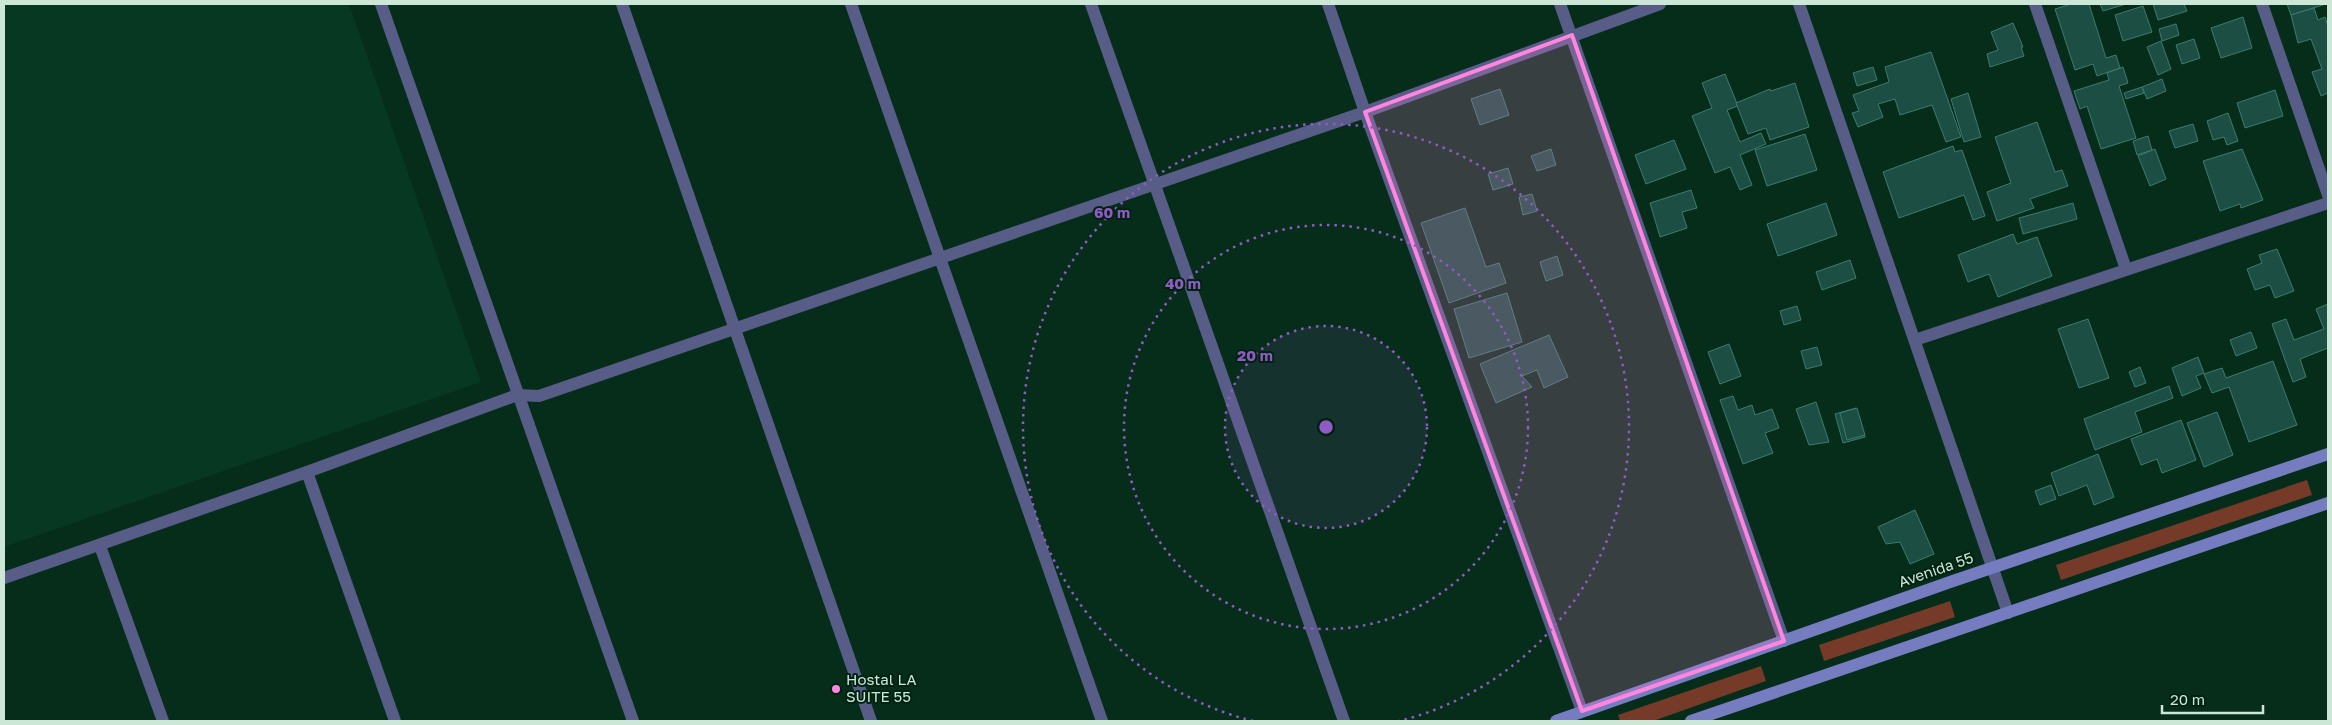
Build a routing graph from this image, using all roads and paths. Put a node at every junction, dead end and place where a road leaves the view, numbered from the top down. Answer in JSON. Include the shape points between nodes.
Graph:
{"nodes":[{"id":1,"x":381,"y":4,"type":"edge"},
{"id":2,"x":622,"y":4,"type":"edge"},
{"id":3,"x":851,"y":4,"type":"edge"},
{"id":4,"x":1091,"y":4,"type":"edge"},
{"id":5,"x":1328,"y":4,"type":"edge"},
{"id":6,"x":1560,"y":4,"type":"edge"},
{"id":7,"x":1660,"y":4,"type":"edge"},
{"id":8,"x":1799,"y":4,"type":"edge"},
{"id":9,"x":2035,"y":4,"type":"edge"},
{"id":10,"x":2262,"y":4,"type":"edge"},
{"id":11,"x":1572,"y":35,"type":"junction"},
{"id":12,"x":1365,"y":112,"type":"junction"},
{"id":13,"x":1155,"y":184,"type":"junction"},
{"id":14,"x":2328,"y":195,"type":"edge"},
{"id":15,"x":2328,"y":203,"type":"edge"},
{"id":16,"x":941,"y":256,"type":"junction"},
{"id":17,"x":2126,"y":269,"type":"junction"},
{"id":18,"x":736,"y":328,"type":"junction"},
{"id":19,"x":1915,"y":340,"type":"junction"},
{"id":20,"x":517,"y":395,"type":"junction"},
{"id":21,"x":2328,"y":454,"type":"edge"},
{"id":22,"x":307,"y":472,"type":"junction"},
{"id":23,"x":2328,"y":503,"type":"edge"},
{"id":24,"x":100,"y":546,"type":"junction"},
{"id":25,"x":1993,"y":568,"type":"junction"},
{"id":26,"x":4,"y":578,"type":"edge"},
{"id":27,"x":2008,"y":614,"type":"junction"},
{"id":28,"x":1784,"y":641,"type":"junction"},
{"id":29,"x":1582,"y":711,"type":"junction"},
{"id":30,"x":163,"y":721,"type":"edge"},
{"id":31,"x":395,"y":721,"type":"edge"},
{"id":32,"x":633,"y":721,"type":"edge"},
{"id":33,"x":871,"y":721,"type":"edge"},
{"id":34,"x":1102,"y":721,"type":"edge"},
{"id":35,"x":1344,"y":721,"type":"edge"},
{"id":36,"x":1556,"y":721,"type":"edge"},
{"id":37,"x":1692,"y":721,"type":"edge"}],
"edges":[{"from":1,"to":20,"type":"street"},
{"from":2,"to":18,"type":"street"},
{"from":3,"to":16,"type":"street"},
{"from":4,"to":13,"type":"street"},
{"from":5,"to":12,"type":"street"},
{"from":6,"to":11,"type":"street"},
{"from":7,"to":11,"type":"street"},
{"from":8,"to":19,"type":"street"},
{"from":9,"to":17,"type":"street"},
{"from":10,"to":14,"type":"street"},
{"from":11,"to":12,"type":"street"},
{"from":11,"to":28,"type":"street"},
{"from":12,"to":13,"type":"street"},
{"from":12,"to":29,"type":"street"},
{"from":13,"to":16,"type":"street"},
{"from":13,"to":35,"type":"street"},
{"from":15,"to":17,"type":"street"},
{"from":16,"to":18,"type":"street"},
{"from":16,"to":34,"type":"street"},
{"from":17,"to":19,"type":"street"},
{"from":18,"to":20,"type":"street","via":[[539,396]]},
{"from":18,"to":33,"type":"street"},
{"from":19,"to":25,"type":"street"},
{"from":20,"to":22,"type":"street"},
{"from":20,"to":32,"type":"street"},
{"from":21,"to":25,"type":"street","name":"Avenida 55"},
{"from":22,"to":24,"type":"street"},
{"from":22,"to":31,"type":"street"},
{"from":23,"to":27,"type":"street"},
{"from":24,"to":26,"type":"street"},
{"from":24,"to":30,"type":"street"},
{"from":25,"to":27,"type":"street"},
{"from":25,"to":28,"type":"street","name":"Avenida 55"},
{"from":27,"to":37,"type":"street"},
{"from":28,"to":29,"type":"street","name":"Avenida 55"},
{"from":29,"to":36,"type":"street","name":"Avenida 55"}]}
